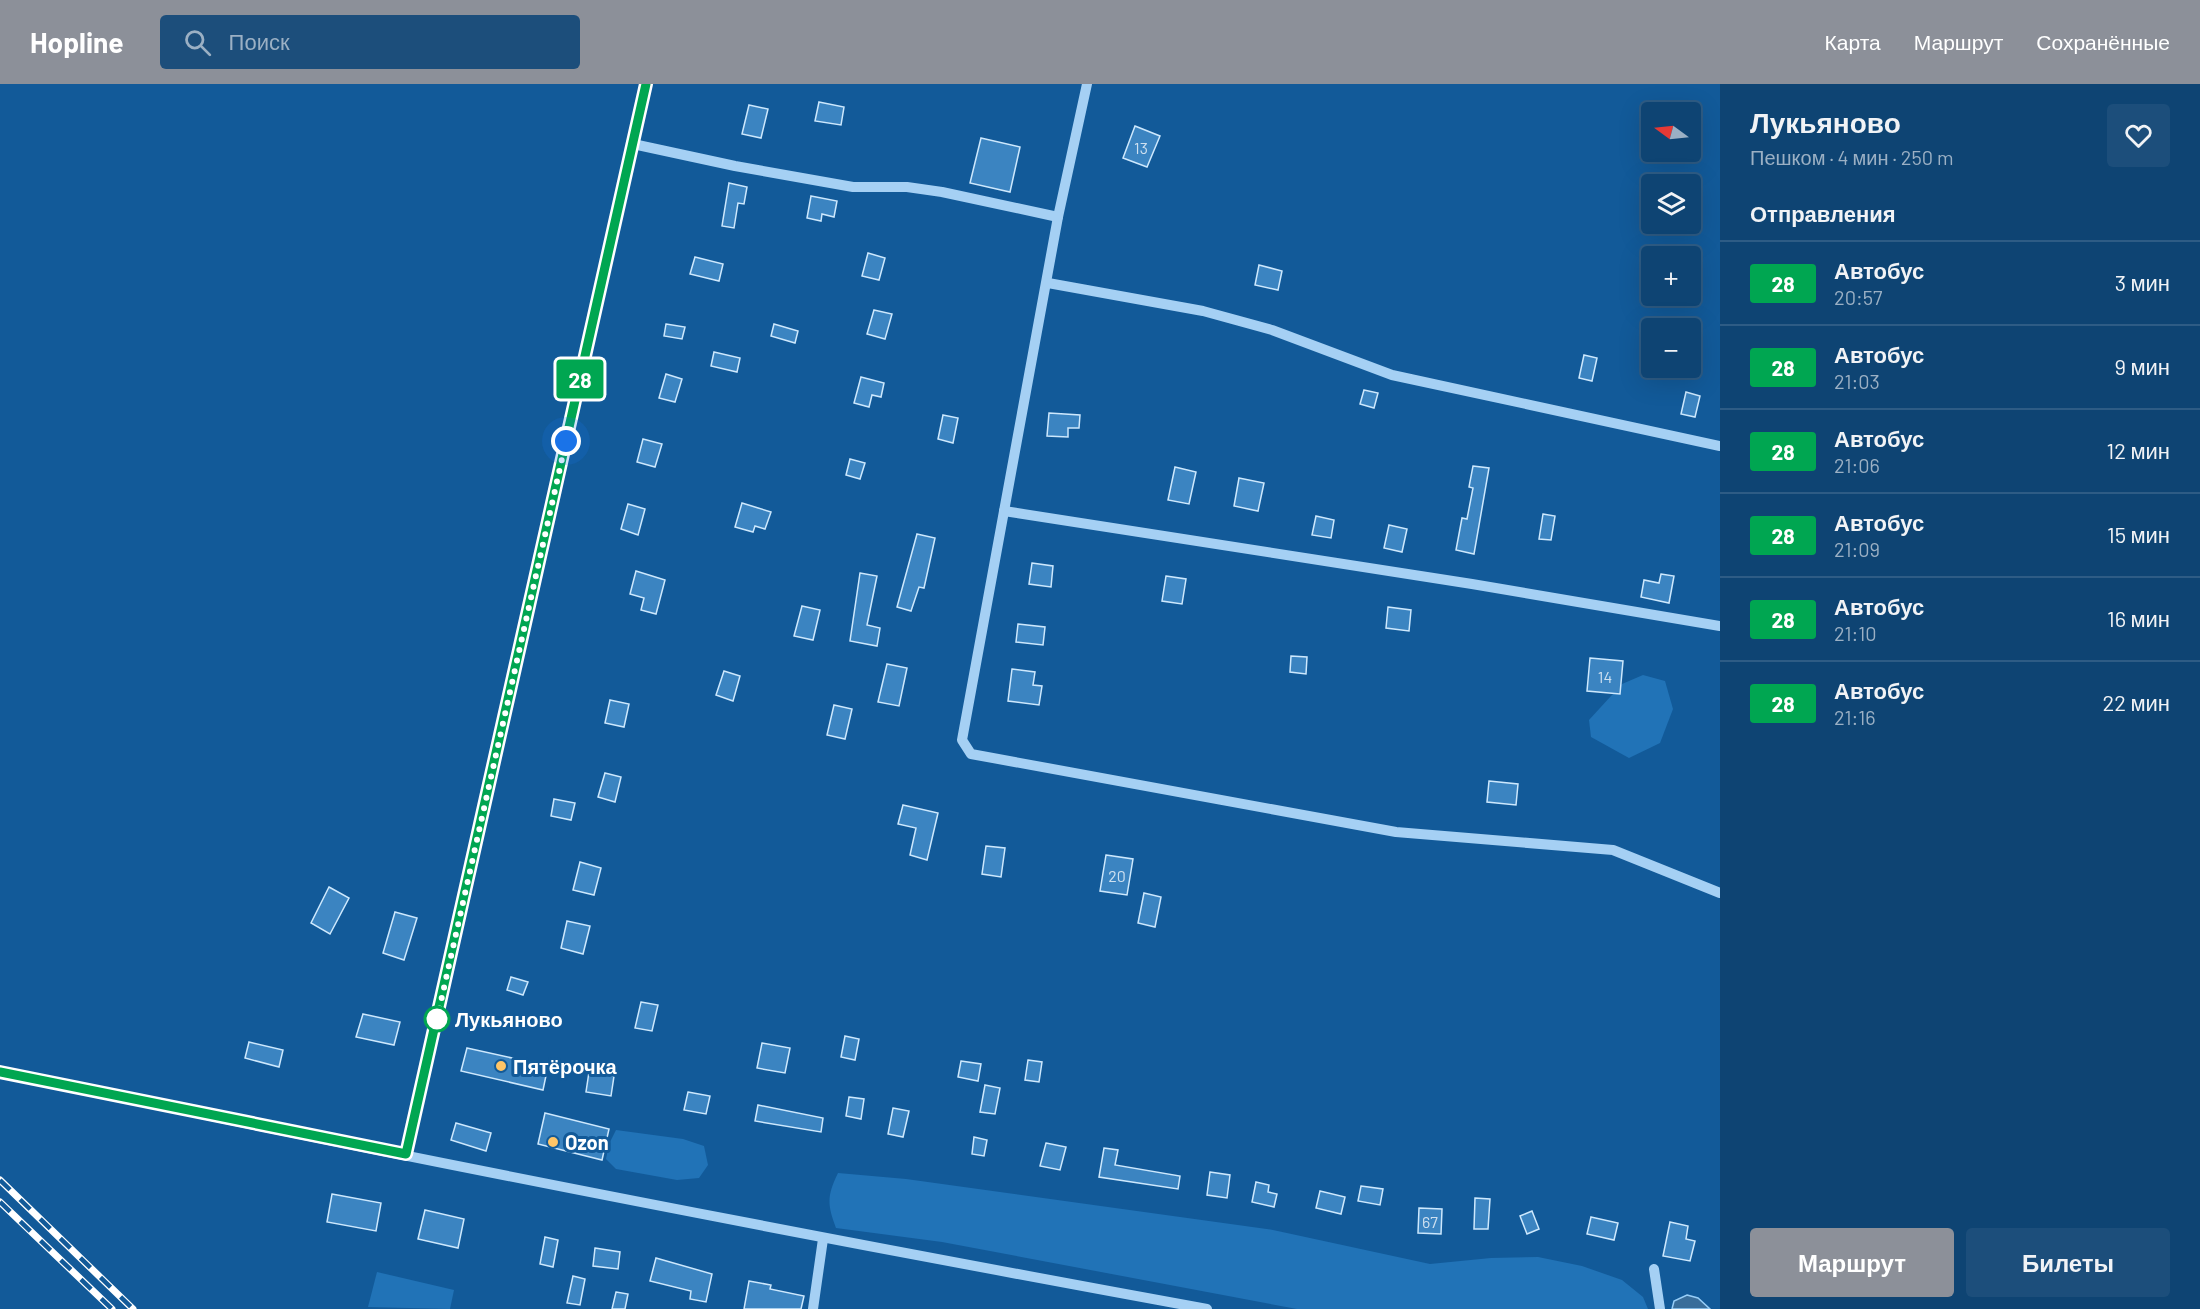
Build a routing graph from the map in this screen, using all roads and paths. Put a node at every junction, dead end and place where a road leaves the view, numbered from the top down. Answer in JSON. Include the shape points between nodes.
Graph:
{"nodes":[{"id":1,"x":646,"y":84,"type":"edge"},
{"id":2,"x":1087,"y":84,"type":"edge"},
{"id":3,"x":633,"y":144,"type":"junction"},
{"id":4,"x":1058,"y":217,"type":"junction"},
{"id":5,"x":1048,"y":284,"type":"junction"},
{"id":6,"x":1720,"y":446,"type":"edge"},
{"id":7,"x":1004,"y":512,"type":"junction"},
{"id":8,"x":1720,"y":626,"type":"edge"},
{"id":9,"x":1720,"y":893,"type":"edge"},
{"id":10,"x":0,"y":1072,"type":"edge"},
{"id":11,"x":406,"y":1154,"type":"junction"},
{"id":12,"x":823,"y":1239,"type":"junction"},
{"id":13,"x":1654,"y":1269,"type":"dead end"},
{"id":14,"x":813,"y":1309,"type":"edge"},
{"id":15,"x":1207,"y":1309,"type":"edge"},
{"id":16,"x":1660,"y":1309,"type":"edge"}],
"edges":[{"from":1,"to":3,"type":"street"},
{"from":2,"to":4,"type":"street"},
{"from":3,"to":4,"type":"street","via":[[853,187],[907,187],[942,192]]},
{"from":3,"to":11,"type":"street"},
{"from":4,"to":5,"type":"street"},
{"from":5,"to":6,"type":"street","via":[[1203,311],[1272,330],[1392,375]]},
{"from":5,"to":7,"type":"street"},
{"from":7,"to":8,"type":"street"},
{"from":7,"to":9,"type":"street","via":[[962,740],[971,754],[1396,832],[1613,850]]},
{"from":10,"to":11,"type":"street"},
{"from":11,"to":12,"type":"street","via":[[488,1174]]},
{"from":12,"to":14,"type":"street"},
{"from":12,"to":15,"type":"street"},
{"from":13,"to":16,"type":"street"}]}
